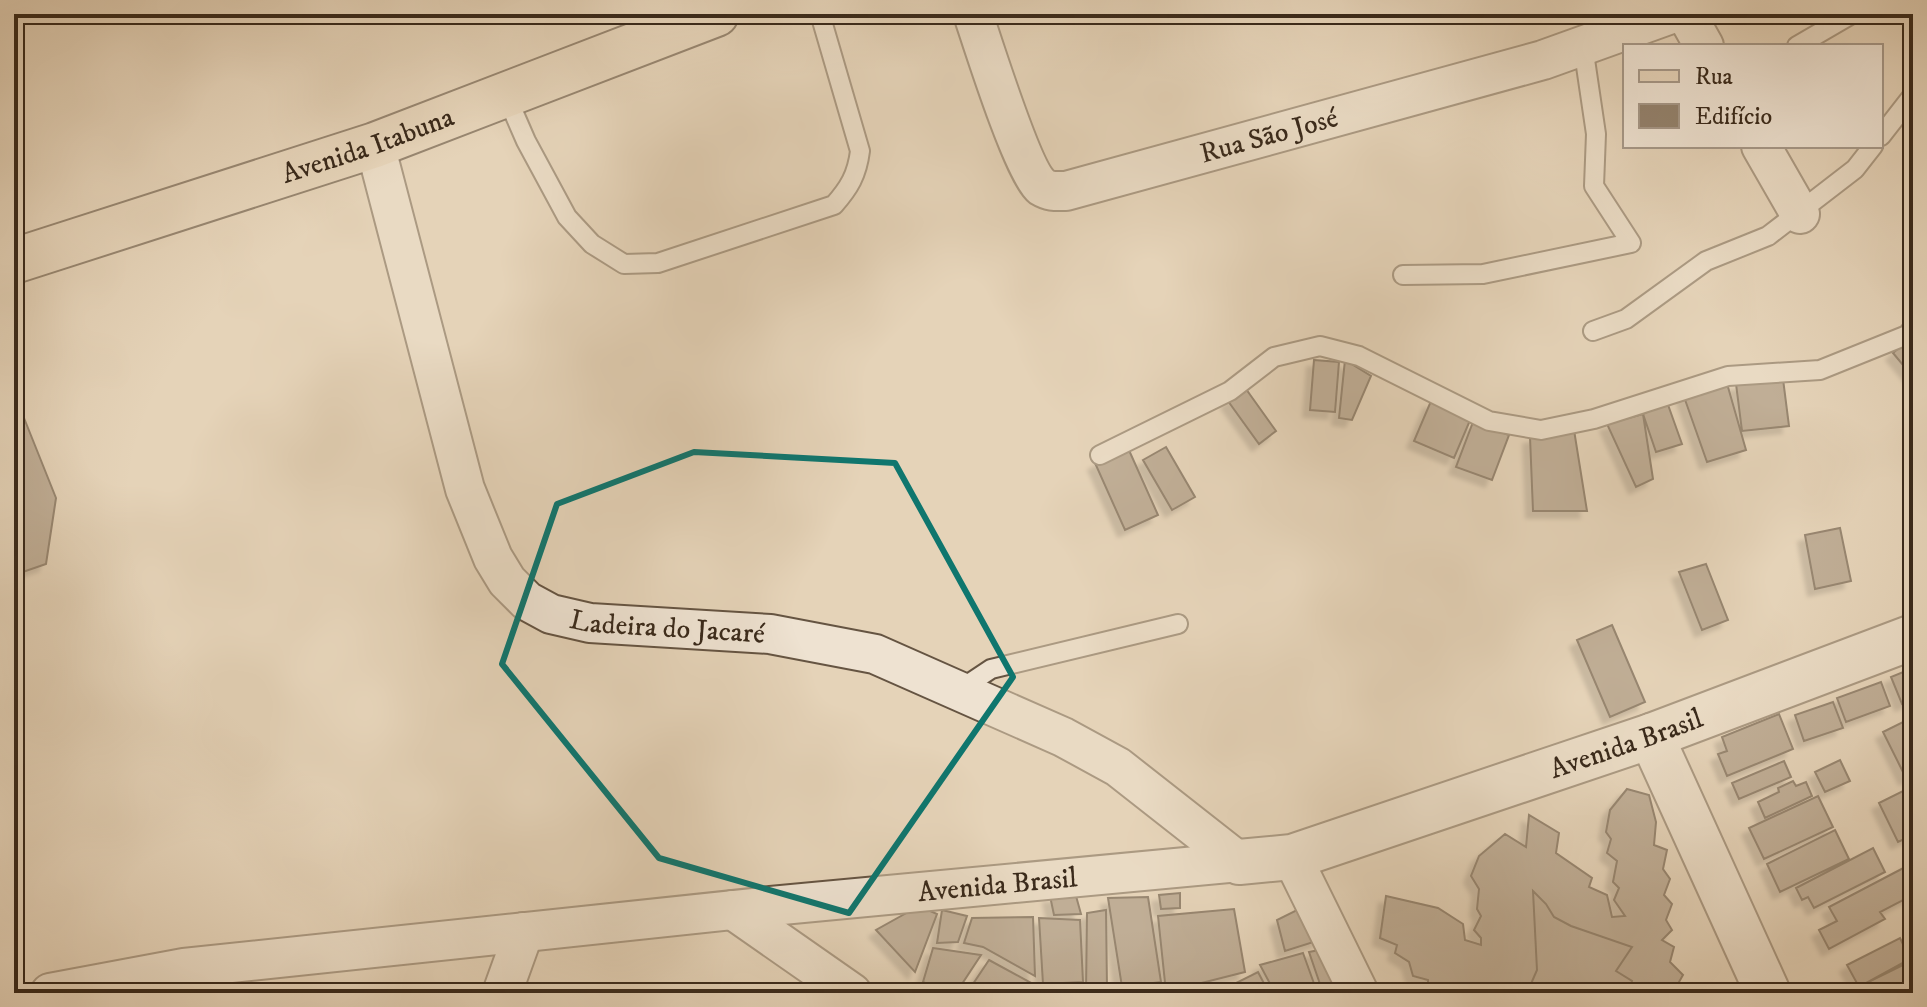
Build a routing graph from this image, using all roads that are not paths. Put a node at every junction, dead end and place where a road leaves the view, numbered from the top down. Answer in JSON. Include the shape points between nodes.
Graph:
{"nodes":[{"id":1,"x":716,"y":14,"type":"edge"},
{"id":2,"x":820,"y":14,"type":"edge"},
{"id":3,"x":973,"y":14,"type":"edge"},
{"id":4,"x":1671,"y":14,"type":"edge"},
{"id":5,"x":1686,"y":14,"type":"edge"},
{"id":6,"x":1852,"y":14,"type":"edge"},
{"id":7,"x":1703,"y":44,"type":"edge"},
{"id":8,"x":1800,"y":44,"type":"edge"},
{"id":9,"x":1583,"y":46,"type":"junction"},
{"id":10,"x":506,"y":95,"type":"junction"},
{"id":11,"x":1913,"y":95,"type":"edge"},
{"id":12,"x":1883,"y":133,"type":"edge"},
{"id":13,"x":375,"y":145,"type":"junction"},
{"id":14,"x":1762,"y":148,"type":"edge"},
{"id":15,"x":1871,"y":148,"type":"edge"},
{"id":16,"x":1800,"y":214,"type":"junction"},
{"id":17,"x":14,"y":261,"type":"edge"},
{"id":18,"x":1403,"y":275,"type":"dead end"},
{"id":19,"x":1913,"y":328,"type":"edge"},
{"id":20,"x":1593,"y":331,"type":"dead end"},
{"id":21,"x":1100,"y":455,"type":"dead end"},
{"id":22,"x":1178,"y":624,"type":"dead end"},
{"id":23,"x":1913,"y":637,"type":"edge"},
{"id":24,"x":958,"y":691,"type":"junction"},
{"id":25,"x":1651,"y":736,"type":"junction"},
{"id":26,"x":1292,"y":857,"type":"junction"},
{"id":27,"x":1239,"y":862,"type":"junction"},
{"id":28,"x":733,"y":910,"type":"junction"},
{"id":29,"x":524,"y":932,"type":"junction"},
{"id":30,"x":50,"y":993,"type":"edge"},
{"id":31,"x":502,"y":993,"type":"edge"},
{"id":32,"x":852,"y":993,"type":"edge"},
{"id":33,"x":1359,"y":993,"type":"edge"},
{"id":34,"x":1768,"y":993,"type":"edge"}],
"edges":[{"from":1,"to":10,"type":"main road","name":"Avenida Itabuna"},
{"from":2,"to":10,"type":"lane","via":[[860,151],[848,189],[834,205],[658,263],[624,264],[592,244],[567,217]]},
{"from":3,"to":9,"type":"street","name":"Rua São José","via":[[1016,138],[1040,186],[1053,192],[1397,102]]},
{"from":4,"to":9,"type":"street","name":"Rua São José"},
{"from":5,"to":7,"type":"street"},
{"from":6,"to":8,"type":"lane"},
{"from":9,"to":18,"type":"lane","via":[[1596,134],[1594,186],[1631,243],[1483,274]]},
{"from":10,"to":13,"type":"main road","name":"Avenida Itabuna"},
{"from":11,"to":12,"type":"lane"},
{"from":13,"to":17,"type":"main road","name":"Avenida Itabuna"},
{"from":13,"to":24,"type":"street","name":"Ladeira do Jacaré","via":[[465,489],[493,558],[527,601],[551,614],[590,623],[770,634],[875,654]]},
{"from":14,"to":16,"type":"street"},
{"from":15,"to":16,"type":"lane","via":[[1855,169]]},
{"from":16,"to":20,"type":"lane","via":[[1768,236],[1706,261],[1626,319]]},
{"from":19,"to":21,"type":"lane","via":[[1820,370],[1728,376],[1594,419],[1541,430],[1489,421],[1359,356],[1320,346],[1274,357],[1230,391]]},
{"from":22,"to":24,"type":"lane","via":[[991,669]]},
{"from":23,"to":25,"type":"street","name":"Avenida Brasil"},
{"from":24,"to":27,"type":"street","name":"Ladeira do Jacaré","via":[[1118,767]]},
{"from":25,"to":26,"type":"street","name":"Avenida Brasil"},
{"from":25,"to":34,"type":"street"},
{"from":26,"to":27,"type":"street","name":"Avenida Brasil"},
{"from":26,"to":33,"type":"street"},
{"from":27,"to":28,"type":"street","name":"Avenida Brasil"},
{"from":28,"to":29,"type":"street","name":"Avenida Brasil"},
{"from":28,"to":32,"type":"street"},
{"from":29,"to":30,"type":"street","name":"Avenida Brasil","via":[[184,968]]},
{"from":29,"to":31,"type":"street"}]}
